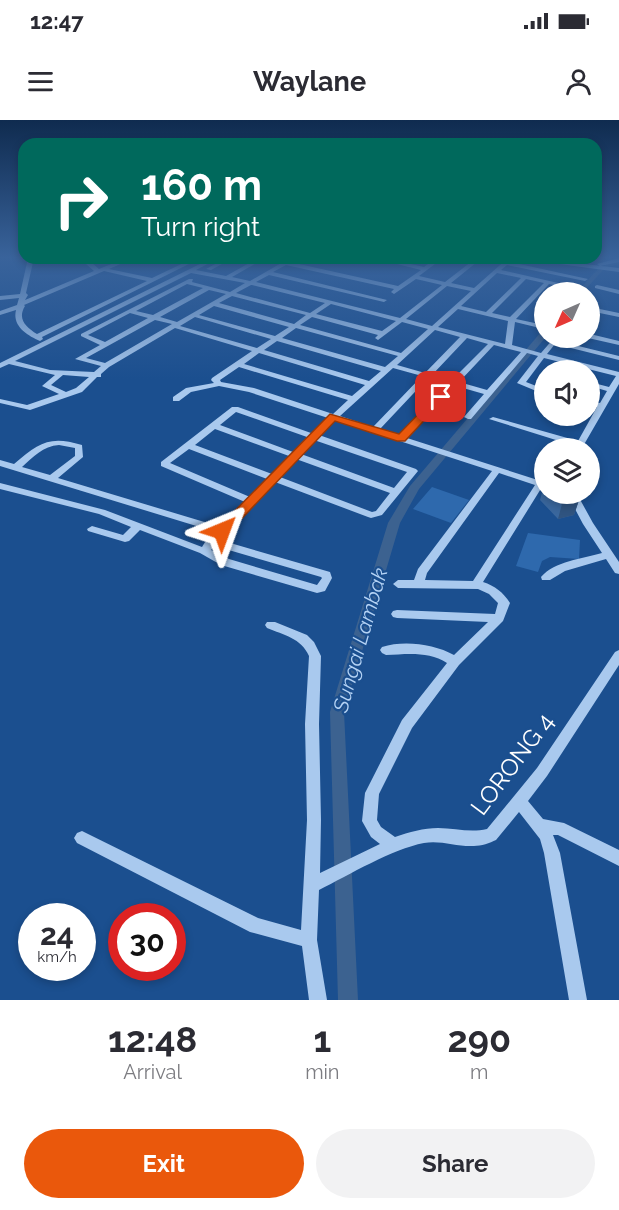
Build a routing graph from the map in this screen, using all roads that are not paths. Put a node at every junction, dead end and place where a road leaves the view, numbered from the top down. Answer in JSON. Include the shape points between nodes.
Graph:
{"nodes":[{"id":1,"x":24,"y":297,"type":"edge"},
{"id":2,"x":33,"y":297,"type":"edge"},
{"id":3,"x":117,"y":297,"type":"edge"},
{"id":4,"x":137,"y":297,"type":"edge"},
{"id":5,"x":156,"y":297,"type":"edge"},
{"id":6,"x":191,"y":297,"type":"edge"},
{"id":7,"x":226,"y":297,"type":"edge"},
{"id":8,"x":243,"y":297,"type":"edge"},
{"id":9,"x":308,"y":297,"type":"edge"},
{"id":10,"x":371,"y":297,"type":"edge"},
{"id":11,"x":388,"y":297,"type":"edge"},
{"id":12,"x":430,"y":297,"type":"edge"},
{"id":13,"x":466,"y":297,"type":"edge"},
{"id":14,"x":504,"y":297,"type":"edge"},
{"id":15,"x":534,"y":297,"type":"edge"},
{"id":16,"x":0,"y":298,"type":"edge"},
{"id":17,"x":312,"y":298,"type":"joint"},
{"id":18,"x":384,"y":300,"type":"junction"},
{"id":19,"x":23,"y":301,"type":"junction"},
{"id":20,"x":330,"y":302,"type":"junction"},
{"id":21,"x":214,"y":304,"type":"junction"},
{"id":22,"x":456,"y":306,"type":"junction"},
{"id":23,"x":129,"y":311,"type":"junction"},
{"id":24,"x":600,"y":311,"type":"edge"},
{"id":25,"x":368,"y":312,"type":"junction"},
{"id":26,"x":0,"y":313,"type":"edge"},
{"id":27,"x":487,"y":314,"type":"junction"},
{"id":28,"x":194,"y":315,"type":"junction"},
{"id":29,"x":311,"y":315,"type":"junction"},
{"id":30,"x":619,"y":315,"type":"edge"},
{"id":31,"x":153,"y":318,"type":"junction"},
{"id":32,"x":401,"y":320,"type":"junction"},
{"id":33,"x":512,"y":320,"type":"junction"},
{"id":34,"x":176,"y":325,"type":"junction"},
{"id":35,"x":534,"y":325,"type":"edge"},
{"id":36,"x":295,"y":326,"type":"junction"},
{"id":37,"x":432,"y":328,"type":"junction"},
{"id":38,"x":384,"y":334,"type":"junction"},
{"id":39,"x":465,"y":336,"type":"junction"},
{"id":40,"x":36,"y":337,"type":"junction"},
{"id":41,"x":277,"y":338,"type":"junction"},
{"id":42,"x":600,"y":338,"type":"edge"},
{"id":43,"x":47,"y":342,"type":"junction"},
{"id":44,"x":492,"y":343,"type":"junction"},
{"id":45,"x":619,"y":343,"type":"edge"},
{"id":46,"x":104,"y":344,"type":"junction"},
{"id":47,"x":369,"y":346,"type":"junction"},
{"id":48,"x":508,"y":347,"type":"junction"},
{"id":49,"x":548,"y":348,"type":"edge"},
{"id":50,"x":583,"y":348,"type":"edge"},
{"id":51,"x":258,"y":351,"type":"junction"},
{"id":52,"x":528,"y":352,"type":"junction"},
{"id":53,"x":402,"y":355,"type":"junction"},
{"id":54,"x":542,"y":355,"type":"junction"},
{"id":55,"x":619,"y":358,"type":"edge"},
{"id":56,"x":4,"y":364,"type":"edge"},
{"id":57,"x":238,"y":364,"type":"junction"},
{"id":58,"x":106,"y":365,"type":"junction"},
{"id":59,"x":388,"y":367,"type":"junction"},
{"id":60,"x":531,"y":370,"type":"junction"},
{"id":61,"x":534,"y":371,"type":"edge"},
{"id":62,"x":62,"y":372,"type":"junction"},
{"id":63,"x":98,"y":375,"type":"junction"},
{"id":64,"x":425,"y":375,"type":"junction"},
{"id":65,"x":619,"y":376,"type":"edge"},
{"id":66,"x":217,"y":382,"type":"junction"},
{"id":67,"x":454,"y":383,"type":"junction"},
{"id":68,"x":370,"y":384,"type":"junction"},
{"id":69,"x":600,"y":387,"type":"edge"},
{"id":70,"x":534,"y":388,"type":"edge"},
{"id":71,"x":611,"y":390,"type":"junction"},
{"id":72,"x":489,"y":393,"type":"junction"},
{"id":73,"x":65,"y":394,"type":"junction"},
{"id":74,"x":176,"y":399,"type":"dead end"},
{"id":75,"x":353,"y":399,"type":"junction"},
{"id":76,"x":0,"y":401,"type":"edge"},
{"id":77,"x":602,"y":406,"type":"joint"},
{"id":78,"x":333,"y":417,"type":"junction"},
{"id":79,"x":468,"y":417,"type":"dead end"},
{"id":80,"x":493,"y":419,"type":"dead end"},
{"id":81,"x":213,"y":425,"type":"junction"},
{"id":82,"x":374,"y":430,"type":"junction"},
{"id":83,"x":314,"y":435,"type":"junction"},
{"id":84,"x":554,"y":438,"type":"edge"},
{"id":85,"x":584,"y":438,"type":"edge"},
{"id":86,"x":401,"y":439,"type":"junction"},
{"id":87,"x":188,"y":444,"type":"junction"},
{"id":88,"x":294,"y":455,"type":"junction"},
{"id":89,"x":0,"y":463,"type":"edge"},
{"id":90,"x":16,"y":467,"type":"junction"},
{"id":91,"x":497,"y":470,"type":"junction"},
{"id":92,"x":273,"y":477,"type":"junction"},
{"id":93,"x":52,"y":478,"type":"junction"},
{"id":94,"x":534,"y":482,"type":"edge"},
{"id":95,"x":0,"y":486,"type":"edge"},
{"id":96,"x":395,"y":492,"type":"junction"},
{"id":97,"x":534,"y":497,"type":"edge"},
{"id":98,"x":250,"y":501,"type":"junction"},
{"id":99,"x":578,"y":504,"type":"edge"},
{"id":100,"x":138,"y":526,"type":"junction"},
{"id":101,"x":92,"y":529,"type":"dead end"},
{"id":102,"x":222,"y":531,"type":"junction"},
{"id":103,"x":211,"y":541,"type":"junction"},
{"id":104,"x":204,"y":551,"type":"junction"},
{"id":105,"x":609,"y":555,"type":"junction"},
{"id":106,"x":619,"y":570,"type":"edge"},
{"id":107,"x":546,"y":577,"type":"dead end"},
{"id":108,"x":398,"y":584,"type":"dead end"},
{"id":109,"x":419,"y":584,"type":"junction"},
{"id":110,"x":481,"y":586,"type":"junction"},
{"id":111,"x":397,"y":614,"type":"dead end"},
{"id":112,"x":499,"y":618,"type":"junction"},
{"id":113,"x":271,"y":624,"type":"dead end"},
{"id":114,"x":386,"y":650,"type":"dead end"},
{"id":115,"x":619,"y":655,"type":"edge"},
{"id":116,"x":455,"y":662,"type":"junction"},
{"id":117,"x":520,"y":802,"type":"junction"},
{"id":118,"x":540,"y":826,"type":"junction"},
{"id":119,"x":82,"y":838,"type":"dead end"},
{"id":120,"x":395,"y":846,"type":"junction"},
{"id":121,"x":619,"y":858,"type":"edge"},
{"id":122,"x":317,"y":884,"type":"junction"},
{"id":123,"x":309,"y":940,"type":"junction"},
{"id":124,"x":318,"y":1000,"type":"edge"},
{"id":125,"x":579,"y":1000,"type":"edge"}],
"edges":[{"from":1,"to":19,"type":"street"},
{"from":2,"to":19,"type":"street"},
{"from":3,"to":40,"type":"street"},
{"from":4,"to":43,"type":"street"},
{"from":5,"to":23,"type":"street"},
{"from":6,"to":31,"type":"street"},
{"from":7,"to":21,"type":"street"},
{"from":8,"to":29,"type":"street"},
{"from":9,"to":17,"type":"street"},
{"from":10,"to":18,"type":"street"},
{"from":11,"to":18,"type":"street"},
{"from":12,"to":32,"type":"street"},
{"from":13,"to":22,"type":"street"},
{"from":14,"to":27,"type":"street"},
{"from":15,"to":33,"type":"street"},
{"from":16,"to":19,"type":"street"},
{"from":17,"to":20,"type":"street"},
{"from":18,"to":25,"type":"street"},
{"from":19,"to":26,"type":"street"},
{"from":19,"to":40,"type":"street","via":[[18,316],[22,327]]},
{"from":20,"to":25,"type":"street"},
{"from":20,"to":29,"type":"street"},
{"from":21,"to":28,"type":"street"},
{"from":21,"to":36,"type":"street"},
{"from":22,"to":27,"type":"street"},
{"from":22,"to":37,"type":"street"},
{"from":23,"to":31,"type":"street"},
{"from":23,"to":46,"type":"street","via":[[83,336]]},
{"from":24,"to":30,"type":"street"},
{"from":25,"to":32,"type":"street"},
{"from":27,"to":33,"type":"street"},
{"from":28,"to":34,"type":"street"},
{"from":28,"to":41,"type":"street"},
{"from":29,"to":36,"type":"street"},
{"from":29,"to":38,"type":"street"},
{"from":31,"to":34,"type":"street"},
{"from":31,"to":46,"type":"street"},
{"from":32,"to":37,"type":"street"},
{"from":32,"to":38,"type":"street"},
{"from":33,"to":35,"type":"street"},
{"from":33,"to":48,"type":"street"},
{"from":34,"to":51,"type":"street"},
{"from":34,"to":58,"type":"street"},
{"from":36,"to":41,"type":"street"},
{"from":36,"to":47,"type":"street"},
{"from":37,"to":39,"type":"street"},
{"from":37,"to":53,"type":"street"},
{"from":38,"to":47,"type":"street"},
{"from":39,"to":44,"type":"street"},
{"from":39,"to":64,"type":"street"},
{"from":40,"to":43,"type":"street"},
{"from":41,"to":51,"type":"street"},
{"from":41,"to":59,"type":"street"},
{"from":42,"to":45,"type":"street"},
{"from":43,"to":56,"type":"street"},
{"from":44,"to":48,"type":"street"},
{"from":44,"to":67,"type":"street"},
{"from":46,"to":58,"type":"street","via":[[79,359]]},
{"from":47,"to":53,"type":"street"},
{"from":48,"to":52,"type":"street"},
{"from":49,"to":54,"type":"street"},
{"from":50,"to":55,"type":"street"},
{"from":51,"to":57,"type":"street"},
{"from":51,"to":68,"type":"street"},
{"from":52,"to":54,"type":"street"},
{"from":52,"to":72,"type":"street"},
{"from":53,"to":59,"type":"street"},
{"from":54,"to":60,"type":"street"},
{"from":54,"to":65,"type":"street"},
{"from":56,"to":62,"type":"street"},
{"from":57,"to":66,"type":"street"},
{"from":57,"to":75,"type":"street"},
{"from":58,"to":63,"type":"street"},
{"from":59,"to":64,"type":"street"},
{"from":59,"to":68,"type":"street"},
{"from":60,"to":61,"type":"street"},
{"from":60,"to":70,"type":"street","via":[[521,383]]},
{"from":62,"to":63,"type":"street"},
{"from":62,"to":73,"type":"street","via":[[46,387]]},
{"from":63,"to":73,"type":"street","via":[[79,390]]},
{"from":64,"to":67,"type":"street"},
{"from":64,"to":82,"type":"street"},
{"from":65,"to":71,"type":"street"},
{"from":66,"to":74,"type":"street","via":[[189,390]]},
{"from":66,"to":78,"type":"street"},
{"from":67,"to":72,"type":"street"},
{"from":67,"to":86,"type":"street"},
{"from":68,"to":75,"type":"street"},
{"from":69,"to":71,"type":"street"},
{"from":71,"to":77,"type":"street"},
{"from":72,"to":79,"type":"street"},
{"from":73,"to":76,"type":"street","via":[[27,408]]},
{"from":75,"to":78,"type":"street"},
{"from":77,"to":85,"type":"street"},
{"from":78,"to":82,"type":"street"},
{"from":78,"to":83,"type":"street"},
{"from":80,"to":84,"type":"street"},
{"from":81,"to":83,"type":"street","via":[[237,409]]},
{"from":81,"to":87,"type":"street"},
{"from":81,"to":88,"type":"street"},
{"from":82,"to":86,"type":"street"},
{"from":83,"to":88,"type":"street"},
{"from":83,"to":96,"type":"street","via":[[412,469]]},
{"from":86,"to":91,"type":"street"},
{"from":87,"to":92,"type":"street"},
{"from":87,"to":98,"type":"street","via":[[164,466]]},
{"from":88,"to":92,"type":"street"},
{"from":88,"to":96,"type":"street"},
{"from":89,"to":90,"type":"street"},
{"from":90,"to":93,"type":"street"},
{"from":90,"to":93,"type":"street","via":[[46,443],[79,447],[79,457]]},
{"from":91,"to":94,"type":"street"},
{"from":91,"to":109,"type":"street","via":[[422,572]]},
{"from":92,"to":96,"type":"street","via":[[371,515],[379,513]]},
{"from":92,"to":98,"type":"street"},
{"from":93,"to":102,"type":"street"},
{"from":95,"to":100,"type":"street","via":[[102,512]]},
{"from":97,"to":110,"type":"street"},
{"from":98,"to":102,"type":"street"},
{"from":99,"to":105,"type":"street"},
{"from":100,"to":101,"type":"street","via":[[125,539]]},
{"from":100,"to":104,"type":"street"},
{"from":102,"to":103,"type":"street"},
{"from":103,"to":104,"type":"street"},
{"from":103,"to":104,"type":"street","via":[[327,578],[317,589],[225,562]]},
{"from":105,"to":106,"type":"street"},
{"from":105,"to":107,"type":"street","via":[[561,568]]},
{"from":108,"to":109,"type":"street"},
{"from":109,"to":110,"type":"street"},
{"from":110,"to":112,"type":"street","via":[[504,603]]},
{"from":111,"to":112,"type":"street"},
{"from":112,"to":116,"type":"street"},
{"from":113,"to":122,"type":"street","via":[[303,638],[315,656],[312,723]]},
{"from":114,"to":116,"type":"street","via":[[432,650]]},
{"from":115,"to":117,"type":"street","name":"LORONG 4"},
{"from":116,"to":120,"type":"street","via":[[407,724],[372,793],[369,821],[376,832]]},
{"from":117,"to":118,"type":"street"},
{"from":117,"to":120,"type":"street","name":"LORONG 4","via":[[491,835],[476,839],[424,836]]},
{"from":118,"to":121,"type":"street","via":[[559,828]]},
{"from":118,"to":125,"type":"street","via":[[552,853]]},
{"from":119,"to":123,"type":"street","via":[[256,926]]},
{"from":120,"to":122,"type":"street","name":"LORONG 4"},
{"from":122,"to":123,"type":"street"},
{"from":123,"to":124,"type":"street"}]}
